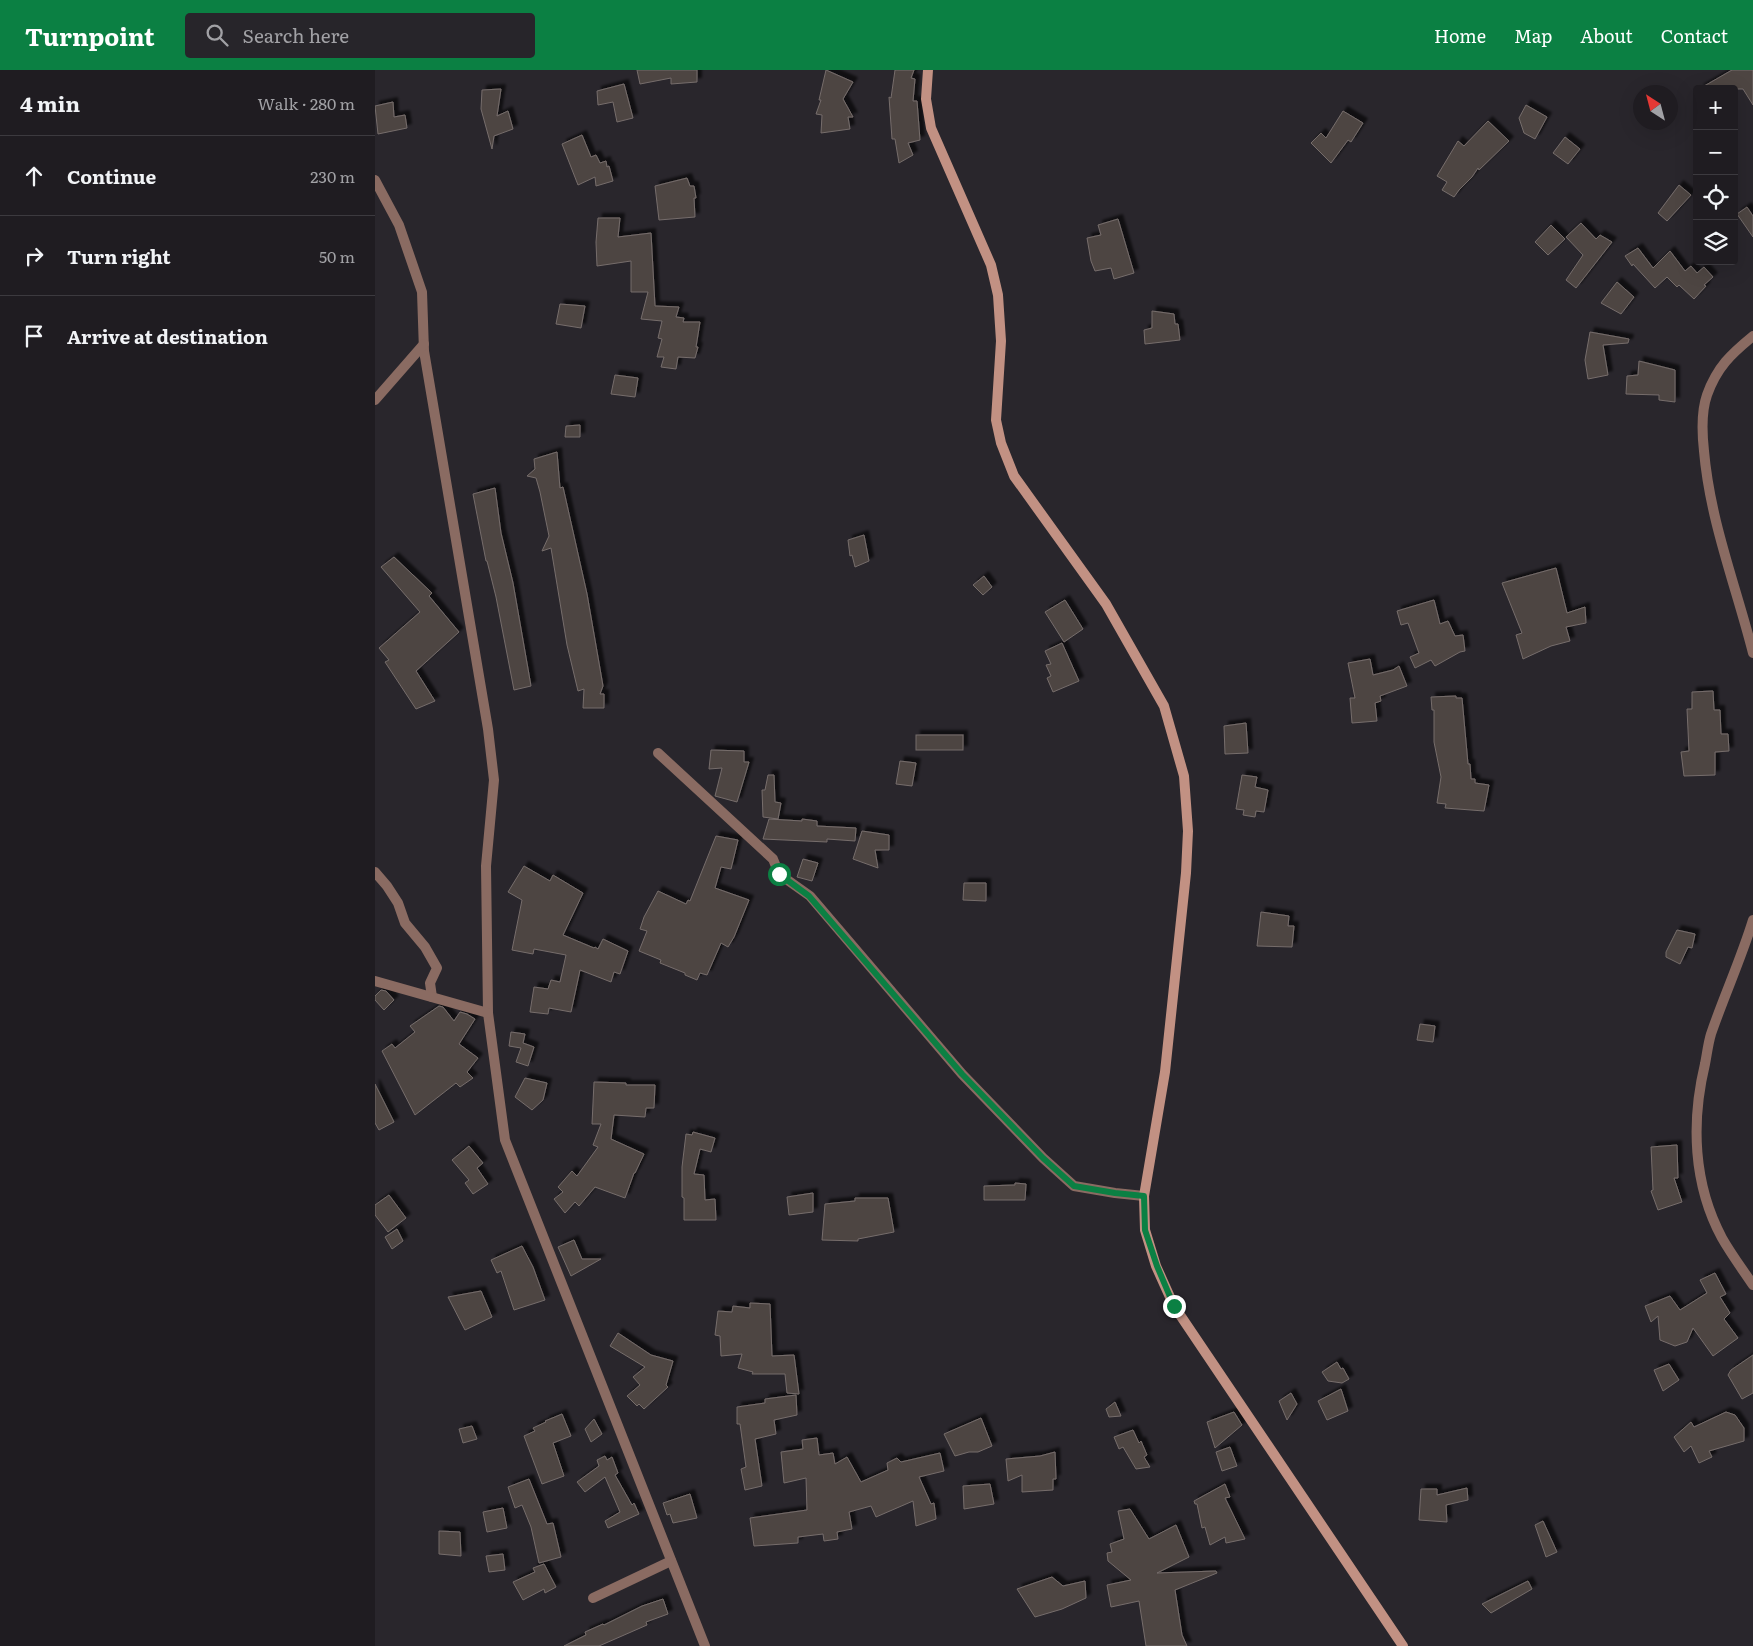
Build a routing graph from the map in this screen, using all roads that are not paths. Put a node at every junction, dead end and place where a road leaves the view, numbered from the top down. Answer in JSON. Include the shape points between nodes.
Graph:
{"nodes":[{"id":1,"x":928,"y":70,"type":"edge"},
{"id":2,"x":375,"y":180,"type":"edge"},
{"id":3,"x":1753,"y":336,"type":"edge"},
{"id":4,"x":424,"y":344,"type":"junction"},
{"id":5,"x":375,"y":400,"type":"edge"},
{"id":6,"x":1753,"y":653,"type":"edge"},
{"id":7,"x":659,"y":753,"type":"dead end"},
{"id":8,"x":375,"y":872,"type":"edge"},
{"id":9,"x":1753,"y":920,"type":"edge"},
{"id":10,"x":375,"y":981,"type":"edge"},
{"id":11,"x":432,"y":997,"type":"junction"},
{"id":12,"x":488,"y":1013,"type":"junction"},
{"id":13,"x":1144,"y":1196,"type":"junction"},
{"id":14,"x":1753,"y":1286,"type":"edge"},
{"id":15,"x":671,"y":1561,"type":"junction"},
{"id":16,"x":593,"y":1598,"type":"dead end"},
{"id":17,"x":705,"y":1646,"type":"edge"},
{"id":18,"x":1403,"y":1646,"type":"edge"}],
"edges":[{"from":1,"to":13,"type":"main road","via":[[926,100],[931,128],[991,265],[998,295],[1001,341],[996,420],[1001,443],[1014,476],[1106,604],[1164,706],[1184,776],[1189,830],[1186,873],[1165,1072]]},
{"from":2,"to":4,"type":"street","via":[[399,225],[422,292]]},
{"from":3,"to":6,"type":"street","via":[[1723,363],[1707,396],[1702,429],[1706,477],[1715,521]]},
{"from":4,"to":5,"type":"street"},
{"from":4,"to":12,"type":"street","via":[[494,780],[486,866]]},
{"from":7,"to":13,"type":"street","via":[[773,859],[779,874],[809,896],[962,1074],[1043,1158],[1074,1186]]},
{"from":8,"to":11,"type":"street","via":[[398,903],[405,923],[437,968],[430,983]]},
{"from":9,"to":14,"type":"street","via":[[1711,1036],[1700,1083],[1695,1133],[1698,1167],[1706,1200],[1721,1237]]},
{"from":10,"to":11,"type":"street"},
{"from":11,"to":12,"type":"street"},
{"from":12,"to":15,"type":"street","via":[[505,1140]]},
{"from":13,"to":18,"type":"main road","via":[[1145,1230],[1174,1306]]},
{"from":15,"to":16,"type":"street"},
{"from":15,"to":17,"type":"street"}]}
